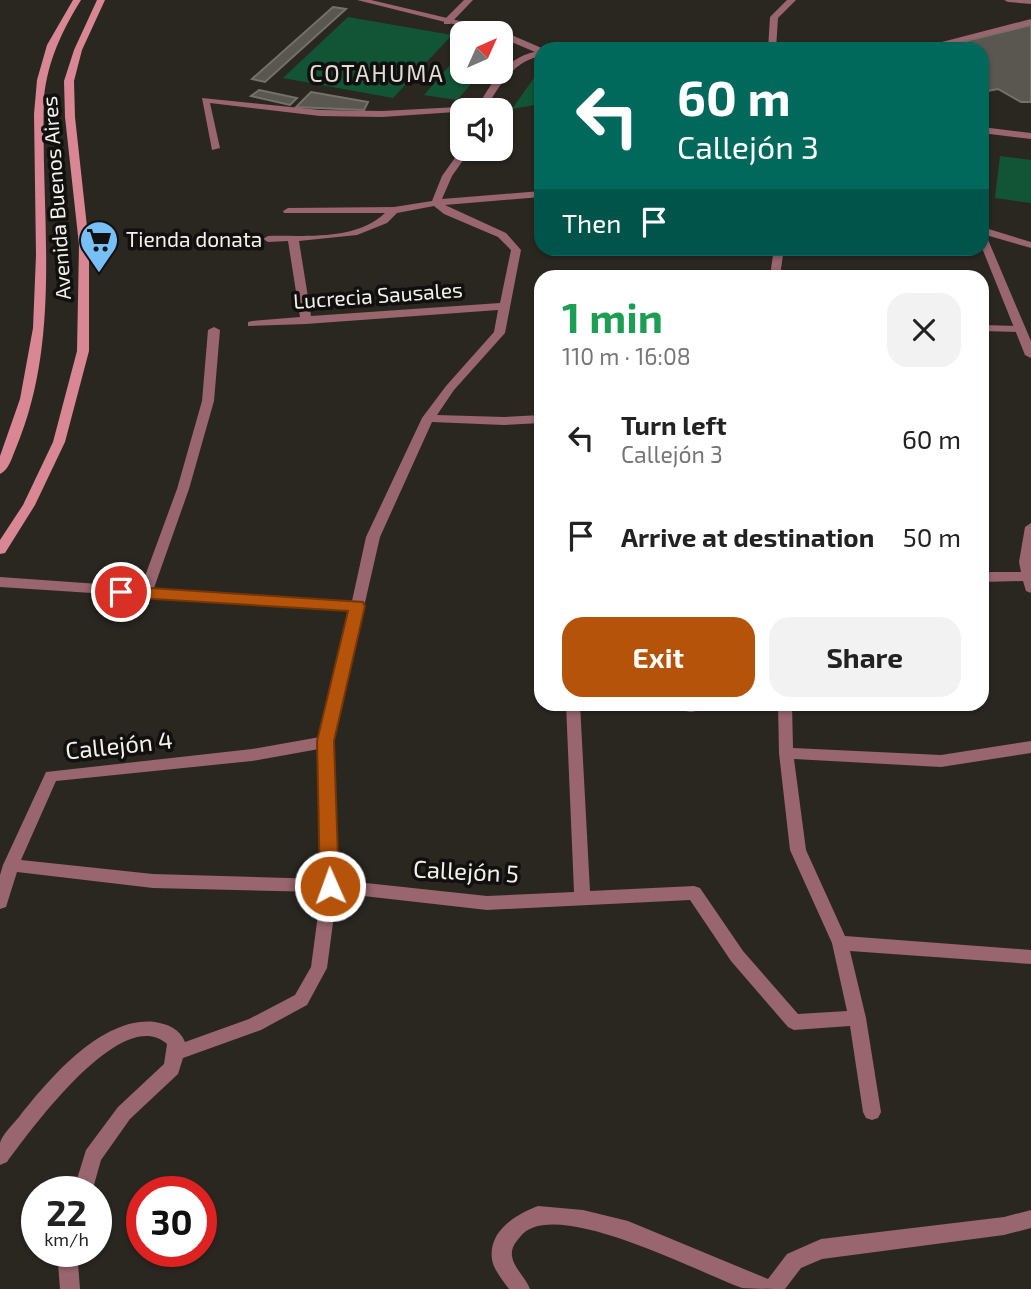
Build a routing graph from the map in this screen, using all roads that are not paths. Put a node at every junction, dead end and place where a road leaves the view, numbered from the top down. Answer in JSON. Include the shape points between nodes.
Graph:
{"nodes":[{"id":1,"x":77,"y":0,"type":"edge"},
{"id":2,"x":101,"y":0,"type":"edge"},
{"id":3,"x":361,"y":0,"type":"edge"},
{"id":4,"x":469,"y":0,"type":"edge"},
{"id":5,"x":792,"y":0,"type":"edge"},
{"id":6,"x":1008,"y":0,"type":"edge"},
{"id":7,"x":1031,"y":2,"type":"edge"},
{"id":8,"x":447,"y":22,"type":"junction"},
{"id":9,"x":1031,"y":22,"type":"edge"},
{"id":10,"x":450,"y":23,"type":"edge"},
{"id":11,"x":513,"y":40,"type":"edge"},
{"id":12,"x":772,"y":42,"type":"edge"},
{"id":13,"x":948,"y":42,"type":"edge"},
{"id":14,"x":534,"y":49,"type":"edge"},
{"id":15,"x":534,"y":54,"type":"edge"},
{"id":16,"x":489,"y":98,"type":"edge"},
{"id":17,"x":450,"y":111,"type":"edge"},
{"id":18,"x":989,"y":131,"type":"edge"},
{"id":19,"x":1031,"y":136,"type":"edge"},
{"id":20,"x":215,"y":148,"type":"dead end"},
{"id":21,"x":458,"y":161,"type":"edge"},
{"id":22,"x":534,"y":195,"type":"edge"},
{"id":23,"x":436,"y":203,"type":"junction"},
{"id":24,"x":394,"y":210,"type":"junction"},
{"id":25,"x":288,"y":211,"type":"dead end"},
{"id":26,"x":989,"y":232,"type":"edge"},
{"id":27,"x":293,"y":238,"type":"junction"},
{"id":28,"x":268,"y":239,"type":"dead end"},
{"id":29,"x":1031,"y":245,"type":"edge"},
{"id":30,"x":989,"y":253,"type":"edge"},
{"id":31,"x":506,"y":306,"type":"junction"},
{"id":32,"x":306,"y":321,"type":"junction"},
{"id":33,"x":252,"y":324,"type":"dead end"},
{"id":34,"x":989,"y":328,"type":"edge"},
{"id":35,"x":1020,"y":329,"type":"junction"},
{"id":36,"x":214,"y":330,"type":"dead end"},
{"id":37,"x":1031,"y":355,"type":"edge"},
{"id":38,"x":428,"y":418,"type":"junction"},
{"id":39,"x":534,"y":419,"type":"edge"},
{"id":40,"x":0,"y":470,"type":"edge"},
{"id":41,"x":1031,"y":527,"type":"edge"},
{"id":42,"x":0,"y":550,"type":"edge"},
{"id":43,"x":989,"y":578,"type":"edge"},
{"id":44,"x":0,"y":582,"type":"edge"},
{"id":45,"x":1030,"y":582,"type":"edge"},
{"id":46,"x":145,"y":593,"type":"junction"},
{"id":47,"x":357,"y":606,"type":"junction"},
{"id":48,"x":573,"y":711,"type":"edge"},
{"id":49,"x":785,"y":711,"type":"edge"},
{"id":50,"x":326,"y":741,"type":"junction"},
{"id":51,"x":1031,"y":747,"type":"edge"},
{"id":52,"x":786,"y":753,"type":"junction"},
{"id":53,"x":11,"y":865,"type":"junction"},
{"id":54,"x":330,"y":886,"type":"junction"},
{"id":55,"x":582,"y":897,"type":"junction"},
{"id":56,"x":0,"y":902,"type":"edge"},
{"id":57,"x":840,"y":943,"type":"junction"},
{"id":58,"x":1031,"y":957,"type":"edge"},
{"id":59,"x":857,"y":1018,"type":"junction"},
{"id":60,"x":176,"y":1053,"type":"junction"},
{"id":61,"x":872,"y":1112,"type":"dead end"},
{"id":62,"x":0,"y":1156,"type":"edge"},
{"id":63,"x":87,"y":1176,"type":"edge"},
{"id":64,"x":1031,"y":1219,"type":"edge"},
{"id":65,"x":68,"y":1267,"type":"edge"},
{"id":66,"x":69,"y":1289,"type":"edge"},
{"id":67,"x":520,"y":1289,"type":"edge"},
{"id":68,"x":771,"y":1289,"type":"edge"}],
"edges":[{"from":1,"to":40,"type":"main road","name":"Avenida Buenos Aires","via":[[48,53],[42,85],[38,355],[17,436]]},
{"from":2,"to":42,"type":"main road","name":"Avenida Buenos Aires","via":[[69,81],[84,245],[83,351],[59,442],[29,505]]},
{"from":3,"to":8,"type":"street"},
{"from":4,"to":8,"type":"street"},
{"from":5,"to":12,"type":"street","via":[[774,17]]},
{"from":6,"to":7,"type":"street"},
{"from":8,"to":10,"type":"street"},
{"from":9,"to":13,"type":"street"},
{"from":11,"to":14,"type":"street"},
{"from":15,"to":16,"type":"street","via":[[510,68]]},
{"from":17,"to":20,"type":"street","via":[[320,113],[205,100]]},
{"from":18,"to":19,"type":"street"},
{"from":21,"to":23,"type":"street"},
{"from":22,"to":23,"type":"street"},
{"from":23,"to":24,"type":"street"},
{"from":23,"to":31,"type":"street","via":[[502,235],[516,250]]},
{"from":24,"to":25,"type":"street"},
{"from":24,"to":27,"type":"street","via":[[385,222],[362,230]]},
{"from":26,"to":29,"type":"street"},
{"from":27,"to":28,"type":"street"},
{"from":27,"to":32,"type":"street"},
{"from":30,"to":35,"type":"street"},
{"from":31,"to":32,"type":"street","name":"Lucrecia Sausales"},
{"from":31,"to":38,"type":"street","via":[[499,333]]},
{"from":32,"to":33,"type":"street","name":"Lucrecia Sausales"},
{"from":34,"to":35,"type":"street"},
{"from":35,"to":37,"type":"street"},
{"from":36,"to":46,"type":"street","via":[[208,401],[183,489]]},
{"from":38,"to":39,"type":"street"},
{"from":38,"to":47,"type":"street","via":[[373,537]]},
{"from":41,"to":45,"type":"street","via":[[1026,562]]},
{"from":43,"to":45,"type":"street"},
{"from":44,"to":46,"type":"street"},
{"from":46,"to":47,"type":"street"},
{"from":47,"to":50,"type":"street"},
{"from":48,"to":55,"type":"street"},
{"from":49,"to":52,"type":"street"},
{"from":50,"to":53,"type":"street","name":"Callejón 4","via":[[252,754],[51,776]]},
{"from":50,"to":54,"type":"street"},
{"from":51,"to":52,"type":"street","via":[[941,761]]},
{"from":52,"to":57,"type":"street","via":[[798,850]]},
{"from":53,"to":54,"type":"street","name":"Callejón 5","via":[[153,881]]},
{"from":53,"to":56,"type":"street","name":"Callejón 4"},
{"from":54,"to":55,"type":"street","name":"Callejón 5","via":[[488,902]]},
{"from":54,"to":60,"type":"street","via":[[320,968],[301,1000],[255,1025]]},
{"from":55,"to":59,"type":"street","name":"Callejón 5","via":[[694,893],[737,956],[794,1022]]},
{"from":57,"to":58,"type":"street"},
{"from":57,"to":59,"type":"street"},
{"from":59,"to":61,"type":"street"},
{"from":60,"to":62,"type":"street","via":[[176,1041],[164,1031],[147,1028],[108,1042],[44,1098]]},
{"from":60,"to":63,"type":"street","via":[[172,1068],[124,1113],[93,1156]]},
{"from":64,"to":68,"type":"street","via":[[821,1249],[794,1261]]},
{"from":65,"to":66,"type":"street"},
{"from":67,"to":68,"type":"street","via":[[502,1261],[503,1244],[517,1225],[538,1215],[628,1230]]}]}
